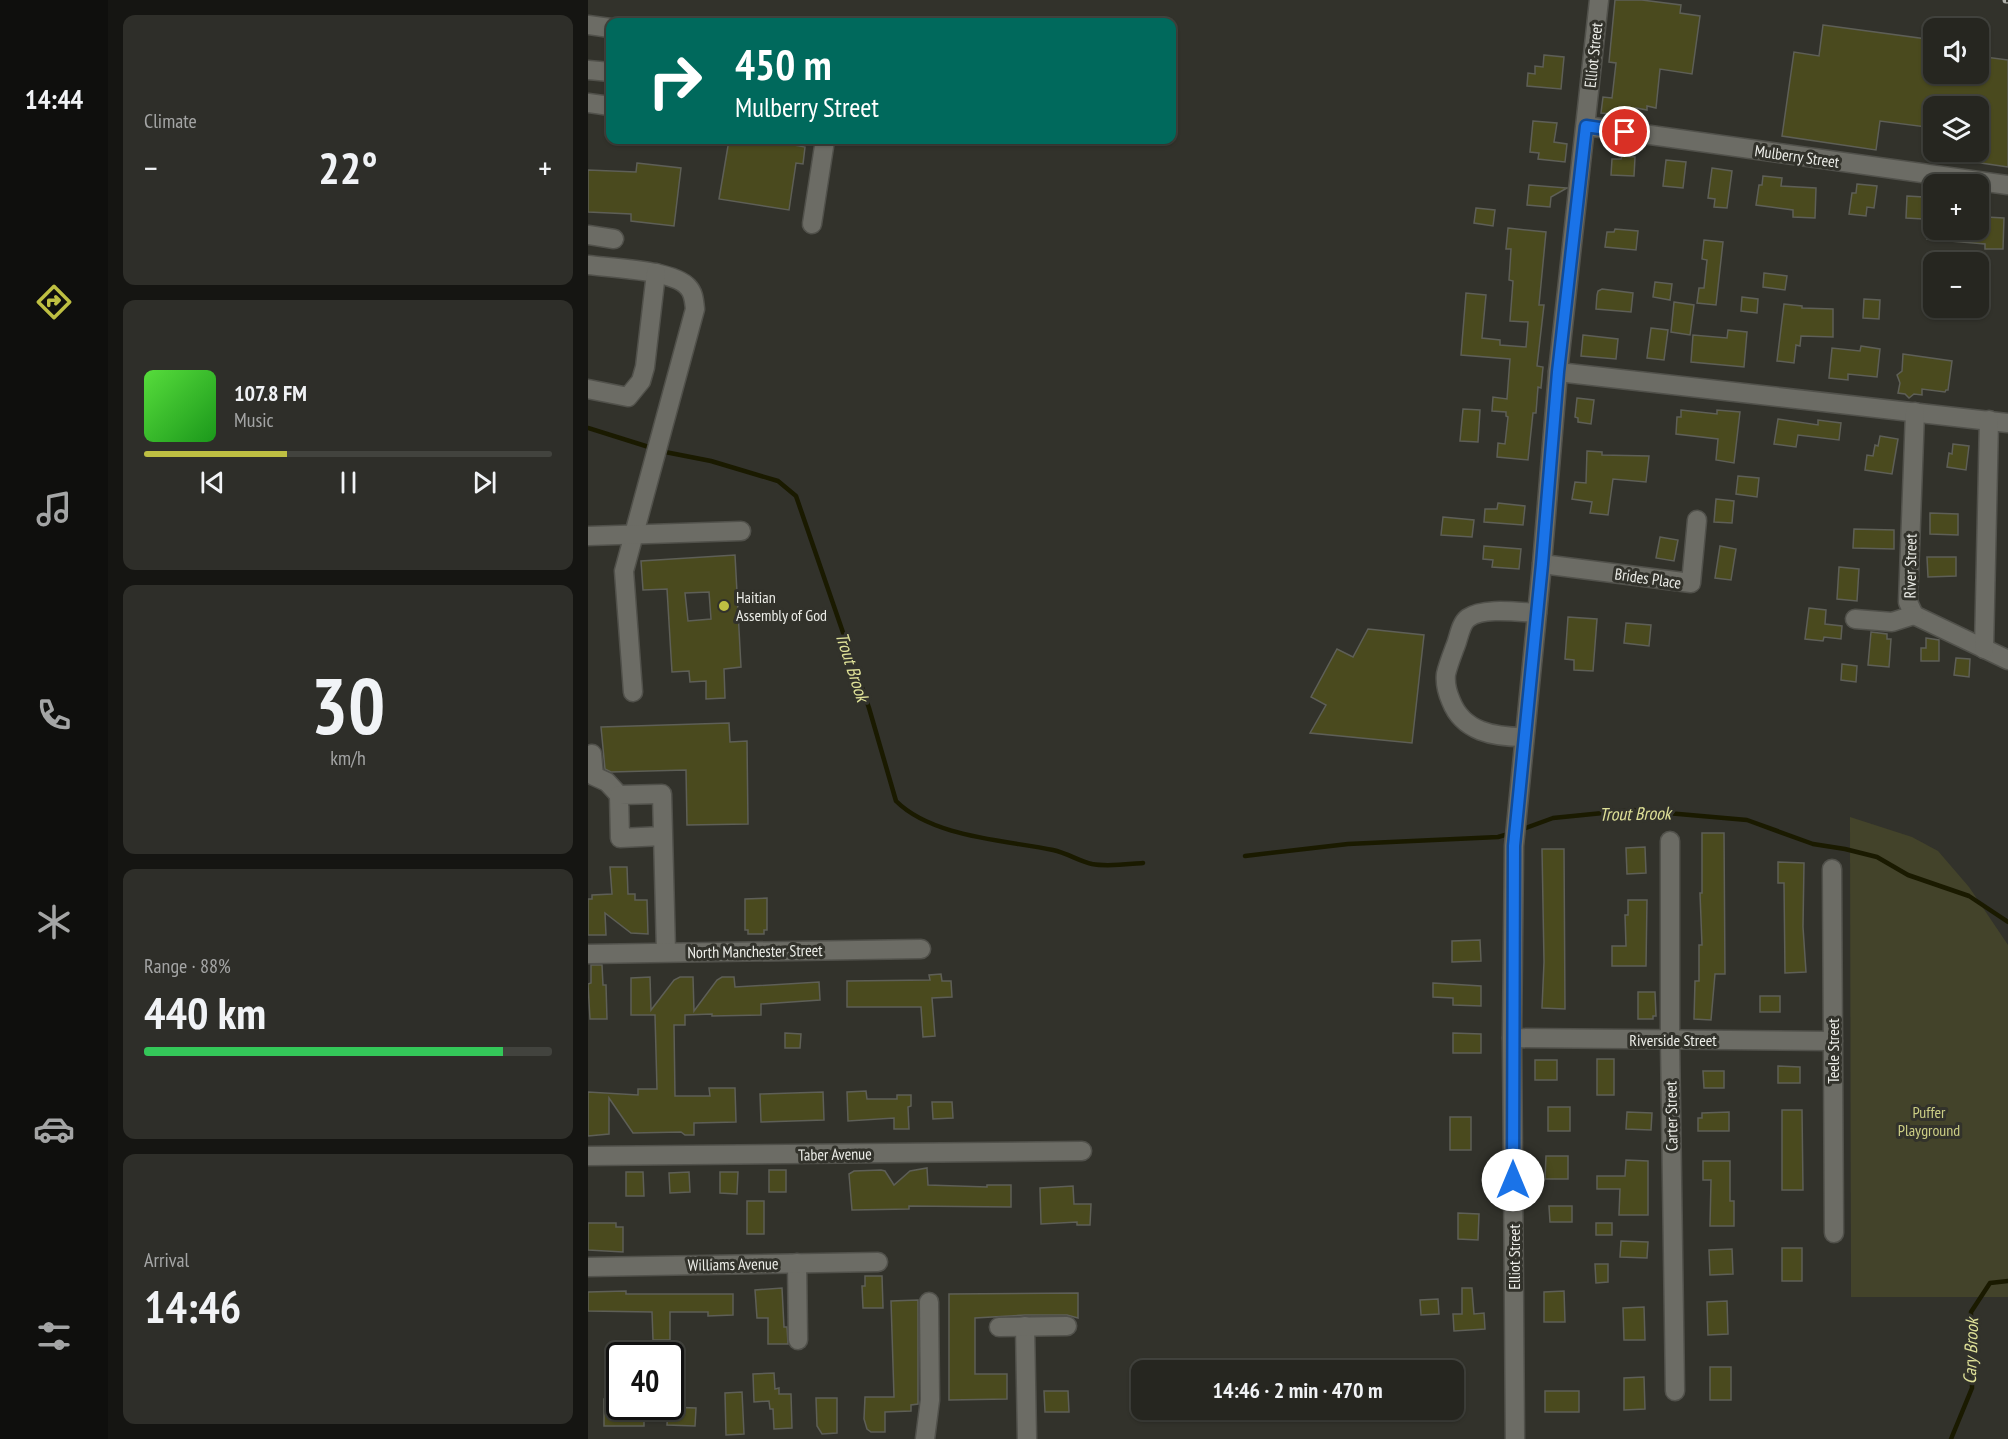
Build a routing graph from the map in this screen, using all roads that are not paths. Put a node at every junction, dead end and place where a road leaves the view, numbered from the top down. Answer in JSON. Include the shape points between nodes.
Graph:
{"nodes":[{"id":1,"x":1599,"y":0,"type":"edge"},
{"id":2,"x":588,"y":25,"type":"edge"},
{"id":3,"x":606,"y":27,"type":"edge"},
{"id":4,"x":588,"y":69,"type":"edge"},
{"id":5,"x":606,"y":71,"type":"edge"},
{"id":6,"x":588,"y":103,"type":"edge"},
{"id":7,"x":606,"y":105,"type":"edge"},
{"id":8,"x":1586,"y":126,"type":"junction"},
{"id":9,"x":824,"y":144,"type":"edge"},
{"id":10,"x":2008,"y":185,"type":"edge"},
{"id":11,"x":812,"y":224,"type":"dead end"},
{"id":12,"x":588,"y":235,"type":"edge"},
{"id":13,"x":614,"y":238,"type":"dead end"},
{"id":14,"x":588,"y":265,"type":"edge"},
{"id":15,"x":656,"y":273,"type":"junction"},
{"id":16,"x":1558,"y":372,"type":"junction"},
{"id":17,"x":643,"y":374,"type":"junction"},
{"id":18,"x":674,"y":383,"type":"junction"},
{"id":19,"x":588,"y":389,"type":"edge"},
{"id":20,"x":1915,"y":412,"type":"junction"},
{"id":21,"x":1989,"y":420,"type":"junction"},
{"id":22,"x":2008,"y":423,"type":"edge"},
{"id":23,"x":1697,"y":520,"type":"dead end"},
{"id":24,"x":741,"y":531,"type":"dead end"},
{"id":25,"x":633,"y":534,"type":"junction"},
{"id":26,"x":588,"y":536,"type":"edge"},
{"id":27,"x":1542,"y":564,"type":"junction"},
{"id":28,"x":1537,"y":613,"type":"junction"},
{"id":29,"x":1914,"y":615,"type":"junction"},
{"id":30,"x":1855,"y":619,"type":"dead end"},
{"id":31,"x":1984,"y":649,"type":"junction"},
{"id":32,"x":2008,"y":660,"type":"edge"},
{"id":33,"x":633,"y":692,"type":"dead end"},
{"id":34,"x":1524,"y":737,"type":"junction"},
{"id":35,"x":592,"y":754,"type":"dead end"},
{"id":36,"x":619,"y":795,"type":"junction"},
{"id":37,"x":663,"y":836,"type":"junction"},
{"id":38,"x":1670,"y":841,"type":"dead end"},
{"id":39,"x":1832,"y":869,"type":"dead end"},
{"id":40,"x":921,"y":949,"type":"dead end"},
{"id":41,"x":666,"y":952,"type":"junction"},
{"id":42,"x":588,"y":954,"type":"edge"},
{"id":43,"x":1512,"y":1038,"type":"junction"},
{"id":44,"x":1670,"y":1040,"type":"junction"},
{"id":45,"x":1833,"y":1041,"type":"junction"},
{"id":46,"x":1082,"y":1151,"type":"dead end"},
{"id":47,"x":588,"y":1156,"type":"edge"},
{"id":48,"x":1834,"y":1233,"type":"dead end"},
{"id":49,"x":878,"y":1262,"type":"dead end"},
{"id":50,"x":797,"y":1263,"type":"junction"},
{"id":51,"x":588,"y":1267,"type":"edge"},
{"id":52,"x":929,"y":1302,"type":"dead end"},
{"id":53,"x":1024,"y":1326,"type":"junction"},
{"id":54,"x":1067,"y":1326,"type":"dead end"},
{"id":55,"x":999,"y":1327,"type":"dead end"},
{"id":56,"x":798,"y":1340,"type":"dead end"},
{"id":57,"x":1675,"y":1390,"type":"dead end"},
{"id":58,"x":925,"y":1439,"type":"edge"},
{"id":59,"x":1027,"y":1439,"type":"edge"},
{"id":60,"x":1515,"y":1439,"type":"edge"}],
"edges":[{"from":1,"to":8,"type":"street","name":"Elliot Street"},
{"from":2,"to":3,"type":"street"},
{"from":4,"to":5,"type":"street"},
{"from":6,"to":7,"type":"street"},
{"from":8,"to":10,"type":"street","name":"Mulberry Street"},
{"from":8,"to":16,"type":"street","name":"Elliot Street"},
{"from":9,"to":11,"type":"street"},
{"from":12,"to":13,"type":"street"},
{"from":14,"to":15,"type":"street"},
{"from":15,"to":17,"type":"street"},
{"from":15,"to":18,"type":"street","via":[[678,279],[694,297],[695,309]]},
{"from":16,"to":20,"type":"street"},
{"from":16,"to":27,"type":"street","name":"Elliot Street"},
{"from":17,"to":18,"type":"street"},
{"from":17,"to":19,"type":"street","via":[[628,397]]},
{"from":18,"to":25,"type":"street"},
{"from":20,"to":21,"type":"street"},
{"from":20,"to":29,"type":"street","name":"River Street","via":[[1908,602]]},
{"from":21,"to":22,"type":"street"},
{"from":21,"to":31,"type":"street"},
{"from":23,"to":27,"type":"street","name":"Brides Place","via":[[1691,584]]},
{"from":24,"to":25,"type":"street"},
{"from":25,"to":26,"type":"street"},
{"from":25,"to":33,"type":"street","via":[[624,571]]},
{"from":27,"to":28,"type":"street","name":"Elliot Street"},
{"from":28,"to":34,"type":"street","name":"Elliot Street"},
{"from":28,"to":34,"type":"street","via":[[1499,611],[1467,619],[1446,674],[1446,690],[1462,719],[1488,734]]},
{"from":29,"to":30,"type":"street","via":[[1892,622]]},
{"from":29,"to":31,"type":"street","name":"River Street"},
{"from":31,"to":32,"type":"street","name":"River Street"},
{"from":34,"to":43,"type":"street","name":"Elliot Street","via":[[1514,846]]},
{"from":35,"to":36,"type":"street","via":[[594,776],[607,782]]},
{"from":36,"to":37,"type":"street","via":[[662,794]]},
{"from":36,"to":37,"type":"street","via":[[620,838]]},
{"from":37,"to":41,"type":"street"},
{"from":38,"to":44,"type":"street","name":"Carter Street"},
{"from":39,"to":45,"type":"street","name":"Teele Street"},
{"from":40,"to":41,"type":"street","name":"North Manchester Street"},
{"from":41,"to":42,"type":"street","name":"North Manchester Street"},
{"from":43,"to":44,"type":"street","name":"Riverside Street"},
{"from":43,"to":60,"type":"street","name":"Elliot Street"},
{"from":44,"to":45,"type":"street","name":"Riverside Street"},
{"from":44,"to":57,"type":"street","name":"Carter Street"},
{"from":45,"to":48,"type":"street","name":"Teele Street"},
{"from":46,"to":47,"type":"street","name":"Taber Avenue"},
{"from":49,"to":50,"type":"street","name":"Williams Avenue"},
{"from":50,"to":51,"type":"street","name":"Williams Avenue"},
{"from":50,"to":56,"type":"street"},
{"from":52,"to":58,"type":"street","via":[[930,1400]]},
{"from":53,"to":54,"type":"street"},
{"from":53,"to":55,"type":"street"},
{"from":53,"to":59,"type":"street"}]}
